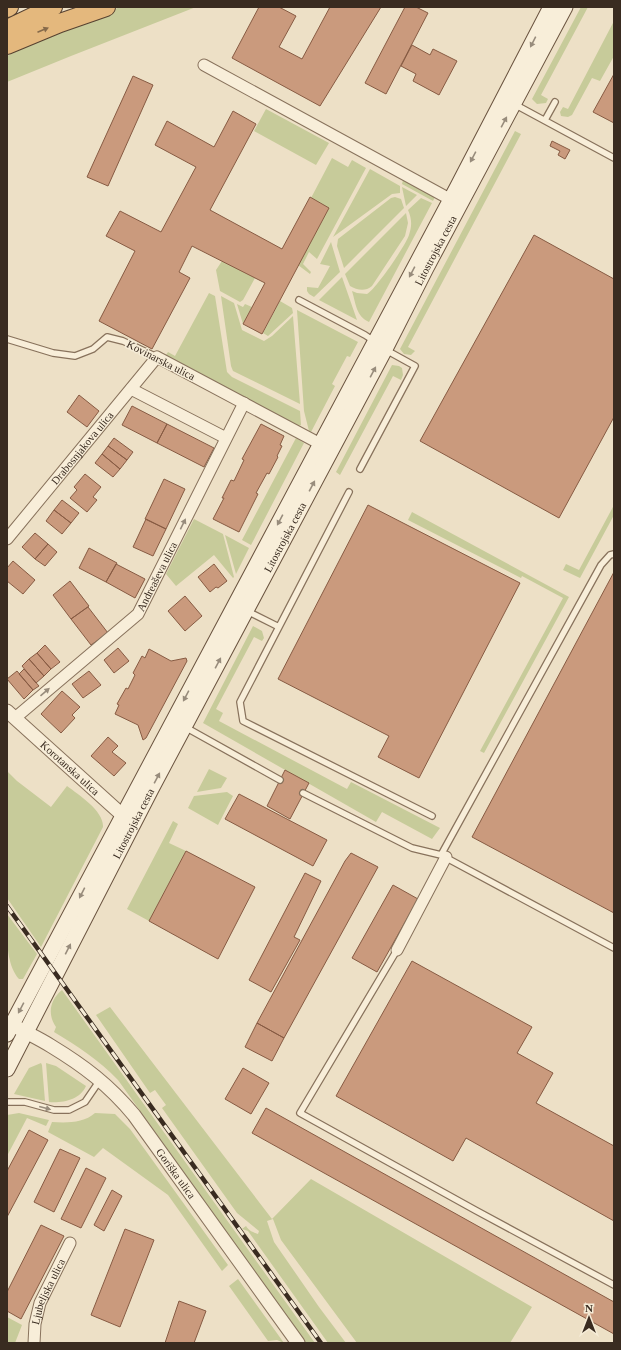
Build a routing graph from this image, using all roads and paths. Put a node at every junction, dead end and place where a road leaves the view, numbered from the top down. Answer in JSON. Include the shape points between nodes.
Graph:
{"nodes":[{"id":1,"x":53,"y":7,"type":"edge"},
{"id":2,"x":106,"y":7,"type":"edge"},
{"id":3,"x":565,"y":7,"type":"edge"},
{"id":4,"x":552,"y":14,"type":"edge"},
{"id":5,"x":7,"y":29,"type":"edge"},
{"id":6,"x":7,"y":46,"type":"edge"},
{"id":7,"x":204,"y":65,"type":"dead end"},
{"id":8,"x":508,"y":101,"type":"junction"},
{"id":9,"x":555,"y":102,"type":"dead end"},
{"id":10,"x":545,"y":120,"type":"junction"},
{"id":11,"x":614,"y":158,"type":"edge"},
{"id":12,"x":455,"y":202,"type":"junction"},
{"id":13,"x":299,"y":300,"type":"dead end"},
{"id":14,"x":7,"y":339,"type":"edge"},
{"id":15,"x":380,"y":346,"type":"junction"},
{"id":16,"x":157,"y":357,"type":"junction"},
{"id":17,"x":131,"y":389,"type":"junction"},
{"id":18,"x":244,"y":403,"type":"junction"},
{"id":19,"x":226,"y":438,"type":"junction"},
{"id":20,"x":326,"y":447,"type":"junction"},
{"id":21,"x":360,"y":469,"type":"dead end"},
{"id":22,"x":349,"y":492,"type":"dead end"},
{"id":23,"x":7,"y":539,"type":"edge"},
{"id":24,"x":614,"y":554,"type":"edge"},
{"id":25,"x":241,"y":608,"type":"junction"},
{"id":26,"x":279,"y":627,"type":"junction"},
{"id":27,"x":11,"y":714,"type":"edge"},
{"id":28,"x":179,"y":724,"type":"junction"},
{"id":29,"x":280,"y":780,"type":"dead end"},
{"id":30,"x":304,"y":793,"type":"dead end"},
{"id":31,"x":432,"y":816,"type":"dead end"},
{"id":32,"x":128,"y":820,"type":"junction"},
{"id":33,"x":113,"y":849,"type":"junction"},
{"id":34,"x":443,"y":856,"type":"junction"},
{"id":35,"x":614,"y":948,"type":"edge"},
{"id":36,"x":397,"y":950,"type":"joint"},
{"id":37,"x":9,"y":1026,"type":"edge"},
{"id":38,"x":26,"y":1033,"type":"junction"},
{"id":39,"x":7,"y":1069,"type":"edge"},
{"id":40,"x":101,"y":1080,"type":"junction"},
{"id":41,"x":7,"y":1102,"type":"edge"},
{"id":42,"x":70,"y":1243,"type":"dead end"},
{"id":43,"x":614,"y":1285,"type":"edge"},
{"id":44,"x":34,"y":1343,"type":"edge"},
{"id":45,"x":298,"y":1343,"type":"edge"}],
"edges":[{"from":1,"to":5,"type":"highway"},
{"from":6,"to":2,"type":"highway","one_way":true},
{"from":3,"to":4,"type":"main road","name":"Litostrojska cesta"},
{"from":4,"to":8,"type":"main road","name":"Litostrojska cesta"},
{"from":7,"to":12,"type":"street"},
{"from":8,"to":10,"type":"lane"},
{"from":8,"to":12,"type":"main road","name":"Litostrojska cesta"},
{"from":9,"to":10,"type":"lane"},
{"from":10,"to":11,"type":"lane"},
{"from":12,"to":15,"type":"main road","name":"Litostrojska cesta","via":[[426,268]]},
{"from":13,"to":15,"type":"lane","via":[[365,335]]},
{"from":14,"to":16,"type":"lane","name":"Kovinarska ulica","via":[[53,353],[75,356],[93,349],[107,338],[122,341]]},
{"from":15,"to":20,"type":"main road","name":"Litostrojska cesta"},
{"from":15,"to":21,"type":"lane","via":[[415,366]]},
{"from":16,"to":17,"type":"street","name":"Drabosnjakova ulica"},
{"from":16,"to":18,"type":"street","name":"Kovinarska ulica"},
{"from":17,"to":19,"type":"street"},
{"from":17,"to":23,"type":"street","name":"Drabosnjakova ulica"},
{"from":18,"to":19,"type":"street"},
{"from":18,"to":20,"type":"street","name":"Kovinarska ulica"},
{"from":27,"to":19,"type":"street","name":"Andreaševa ulica","one_way":true,"via":[[138,614]]},
{"from":20,"to":25,"type":"main road","name":"Litostrojska cesta"},
{"from":22,"to":26,"type":"lane"},
{"from":24,"to":34,"type":"lane","via":[[601,565]]},
{"from":25,"to":26,"type":"lane"},
{"from":25,"to":28,"type":"main road","name":"Litostrojska cesta"},
{"from":26,"to":31,"type":"lane","via":[[240,702],[243,721]]},
{"from":27,"to":32,"type":"street","name":"Korotanska ulica"},
{"from":28,"to":29,"type":"lane"},
{"from":28,"to":32,"type":"main road","name":"Litostrojska cesta"},
{"from":30,"to":34,"type":"lane","via":[[407,845]]},
{"from":32,"to":33,"type":"main road","name":"Litostrojska cesta"},
{"from":33,"to":37,"type":"main road","name":"Litostrojska cesta","one_way":true},
{"from":38,"to":33,"type":"main road","name":"Litostrojska cesta","one_way":true},
{"from":34,"to":35,"type":"lane"},
{"from":34,"to":36,"type":"street"},
{"from":36,"to":43,"type":"lane","via":[[300,1113]]},
{"from":37,"to":38,"type":"street","name":"Goriška ulica"},
{"from":38,"to":39,"type":"main road","name":"Litostrojska cesta"},
{"from":38,"to":40,"type":"street","name":"Goriška ulica","via":[[50,1045]]},
{"from":41,"to":40,"type":"lane","one_way":true,"via":[[25,1102],[54,1110],[69,1110],[85,1102]]},
{"from":40,"to":45,"type":"street","name":"Goriška ulica","via":[[134,1115]]},
{"from":42,"to":44,"type":"street","name":"Ljubeljska ulica","via":[[40,1303]]}]}
